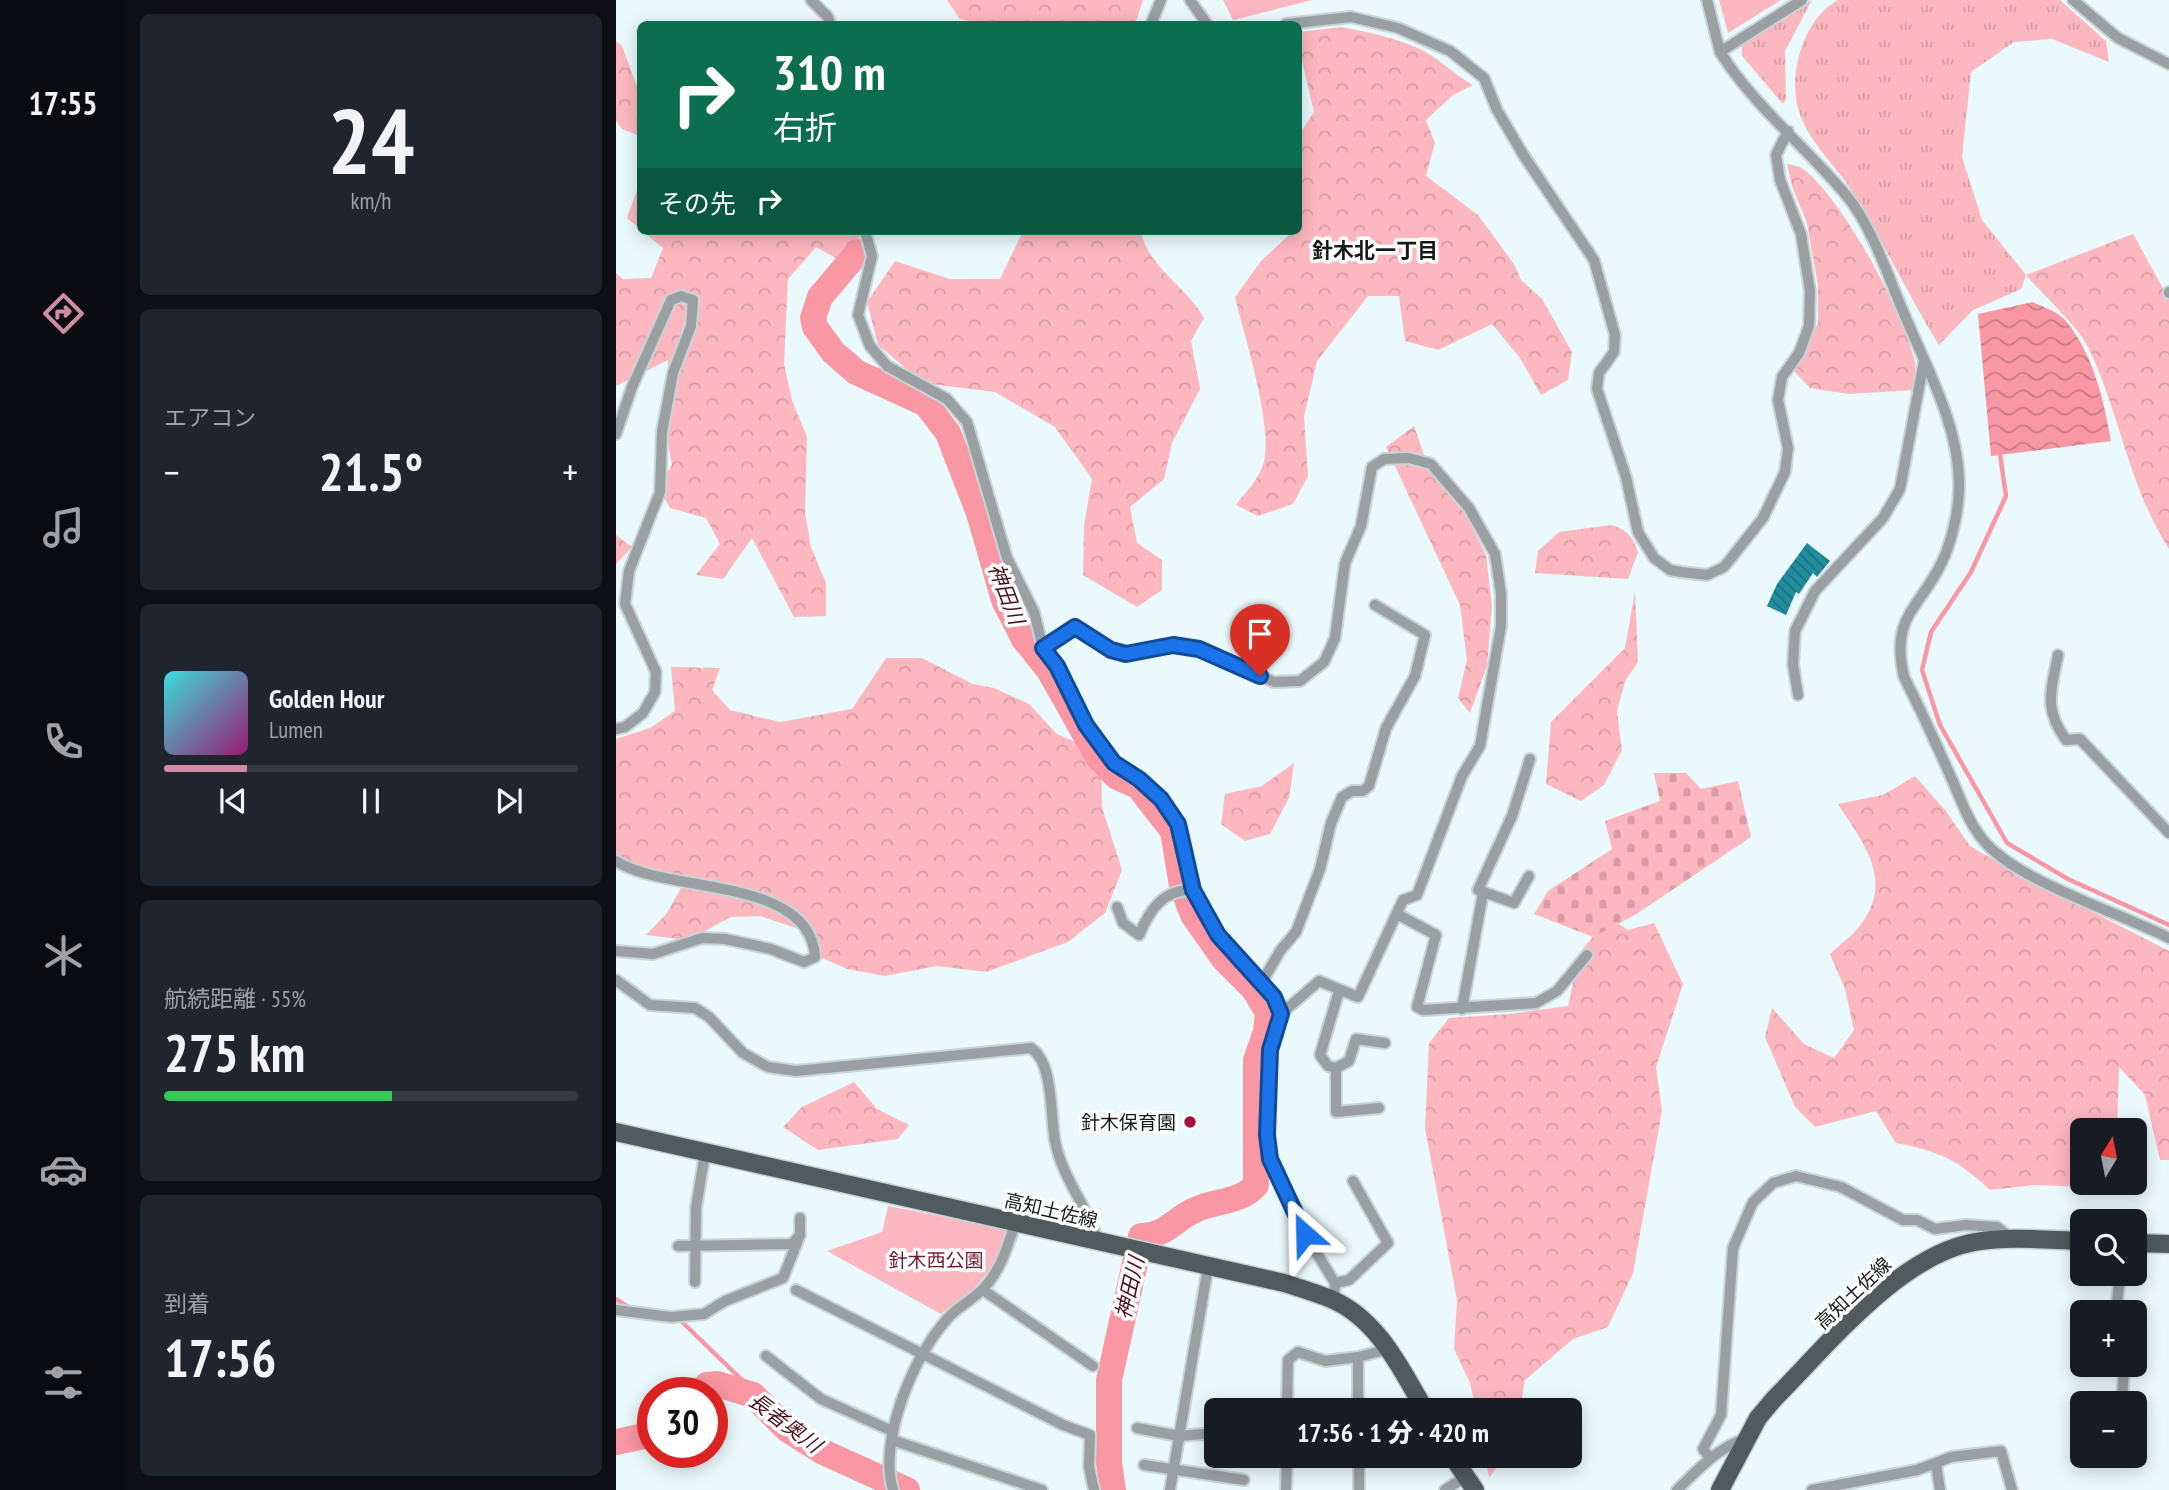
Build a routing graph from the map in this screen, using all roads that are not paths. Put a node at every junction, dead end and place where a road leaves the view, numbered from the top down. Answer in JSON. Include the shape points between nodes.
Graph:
{"nodes":[{"id":1,"x":811,"y":0,"type":"edge"},
{"id":2,"x":1161,"y":0,"type":"edge"},
{"id":3,"x":1189,"y":0,"type":"edge"},
{"id":4,"x":1707,"y":0,"type":"edge"},
{"id":5,"x":1802,"y":0,"type":"edge"},
{"id":6,"x":2073,"y":0,"type":"edge"},
{"id":7,"x":829,"y":21,"type":"edge"},
{"id":8,"x":1152,"y":21,"type":"edge"},
{"id":9,"x":1205,"y":21,"type":"edge"},
{"id":10,"x":1302,"y":22,"type":"edge"},
{"id":11,"x":1720,"y":52,"type":"junction"},
{"id":12,"x":2169,"y":64,"type":"edge"},
{"id":13,"x":1788,"y":131,"type":"junction"},
{"id":14,"x":867,"y":235,"type":"edge"},
{"id":15,"x":1924,"y":361,"type":"junction"},
{"id":16,"x":616,"y":434,"type":"edge"},
{"id":17,"x":1374,"y":605,"type":"dead end"},
{"id":18,"x":1043,"y":648,"type":"junction"},
{"id":19,"x":2058,"y":655,"type":"dead end"},
{"id":20,"x":1798,"y":695,"type":"dead end"},
{"id":21,"x":616,"y":729,"type":"edge"},
{"id":22,"x":1530,"y":759,"type":"dead end"},
{"id":23,"x":2169,"y":833,"type":"edge"},
{"id":24,"x":616,"y":861,"type":"edge"},
{"id":25,"x":1529,"y":876,"type":"dead end"},
{"id":26,"x":1193,"y":890,"type":"junction"},
{"id":27,"x":1483,"y":893,"type":"junction"},
{"id":28,"x":1117,"y":907,"type":"dead end"},
{"id":29,"x":1397,"y":914,"type":"junction"},
{"id":30,"x":2169,"y":938,"type":"edge"},
{"id":31,"x":616,"y":951,"type":"edge"},
{"id":32,"x":1587,"y":956,"type":"dead end"},
{"id":33,"x":616,"y":980,"type":"edge"},
{"id":34,"x":1262,"y":982,"type":"junction"},
{"id":35,"x":1339,"y":990,"type":"junction"},
{"id":36,"x":1461,"y":1009,"type":"junction"},
{"id":37,"x":1281,"y":1014,"type":"junction"},
{"id":38,"x":1385,"y":1043,"type":"dead end"},
{"id":39,"x":1336,"y":1068,"type":"junction"},
{"id":40,"x":1379,"y":1108,"type":"dead end"},
{"id":41,"x":616,"y":1132,"type":"edge"},
{"id":42,"x":705,"y":1153,"type":"junction"},
{"id":43,"x":1353,"y":1181,"type":"dead end"},
{"id":44,"x":800,"y":1218,"type":"dead end"},
{"id":45,"x":1015,"y":1224,"type":"junction"},
{"id":46,"x":800,"y":1235,"type":"junction"},
{"id":47,"x":2012,"y":1239,"type":"junction"},
{"id":48,"x":2070,"y":1241,"type":"edge"},
{"id":49,"x":1098,"y":1242,"type":"junction"},
{"id":50,"x":2147,"y":1243,"type":"edge"},
{"id":51,"x":2169,"y":1244,"type":"edge"},
{"id":52,"x":678,"y":1246,"type":"dead end"},
{"id":53,"x":696,"y":1246,"type":"junction"},
{"id":54,"x":1208,"y":1266,"type":"junction"},
{"id":55,"x":695,"y":1282,"type":"dead end"},
{"id":56,"x":796,"y":1290,"type":"dead end"},
{"id":57,"x":983,"y":1290,"type":"junction"},
{"id":58,"x":1334,"y":1291,"type":"junction"},
{"id":59,"x":616,"y":1310,"type":"edge"},
{"id":60,"x":1389,"y":1349,"type":"junction"},
{"id":61,"x":924,"y":1355,"type":"junction"},
{"id":62,"x":766,"y":1356,"type":"dead end"},
{"id":63,"x":1358,"y":1357,"type":"junction"},
{"id":64,"x":1093,"y":1366,"type":"dead end"},
{"id":65,"x":1287,"y":1398,"type":"edge"},
{"id":66,"x":1358,"y":1398,"type":"edge"},
{"id":67,"x":1418,"y":1398,"type":"edge"},
{"id":68,"x":1137,"y":1428,"type":"dead end"},
{"id":69,"x":1204,"y":1434,"type":"edge"},
{"id":70,"x":892,"y":1435,"type":"junction"},
{"id":71,"x":1179,"y":1436,"type":"junction"},
{"id":72,"x":1747,"y":1438,"type":"junction"},
{"id":73,"x":1710,"y":1458,"type":"junction"},
{"id":74,"x":1936,"y":1464,"type":"junction"},
{"id":75,"x":1144,"y":1465,"type":"dead end"},
{"id":76,"x":1287,"y":1468,"type":"edge"},
{"id":77,"x":1359,"y":1468,"type":"edge"},
{"id":78,"x":1460,"y":1468,"type":"edge"},
{"id":79,"x":1173,"y":1470,"type":"junction"},
{"id":80,"x":1244,"y":1480,"type":"dead end"},
{"id":81,"x":1470,"y":1484,"type":"edge"},
{"id":82,"x":892,"y":1485,"type":"edge"},
{"id":83,"x":1042,"y":1490,"type":"edge"},
{"id":84,"x":1094,"y":1490,"type":"edge"},
{"id":85,"x":1170,"y":1490,"type":"edge"},
{"id":86,"x":1286,"y":1490,"type":"edge"},
{"id":87,"x":1359,"y":1490,"type":"edge"},
{"id":88,"x":1445,"y":1490,"type":"edge"},
{"id":89,"x":1677,"y":1490,"type":"edge"},
{"id":90,"x":1720,"y":1490,"type":"edge"},
{"id":91,"x":1812,"y":1490,"type":"edge"},
{"id":92,"x":1940,"y":1490,"type":"edge"},
{"id":93,"x":2012,"y":1490,"type":"edge"}],
"edges":[{"from":1,"to":7,"type":"street"},
{"from":2,"to":8,"type":"street"},
{"from":3,"to":9,"type":"street"},
{"from":4,"to":11,"type":"street"},
{"from":5,"to":11,"type":"street"},
{"from":6,"to":12,"type":"street","via":[[2118,38]]},
{"from":10,"to":13,"type":"street","via":[[1351,17],[1398,29],[1450,51],[1484,78],[1524,156],[1594,260],[1615,335],[1614,352],[1600,373],[1597,389],[1626,477],[1638,532],[1654,558],[1670,570],[1707,575],[1724,568],[1763,518],[1785,472],[1788,448],[1778,400],[1782,377],[1809,327],[1810,291],[1801,234],[1780,180],[1776,155]]},
{"from":11,"to":13,"type":"street","via":[[1738,81]]},
{"from":13,"to":15,"type":"street","via":[[1847,197],[1879,253]]},
{"from":14,"to":18,"type":"street","via":[[872,256],[858,315],[870,346],[887,366],[947,399],[967,422],[1007,558],[1034,612]]},
{"from":15,"to":20,"type":"street","via":[[1900,489],[1884,518],[1815,591],[1795,631],[1793,664]]},
{"from":15,"to":30,"type":"street","via":[[1946,415],[1959,489],[1942,562],[1901,628],[1904,677],[1984,842],[2052,886]]},
{"from":16,"to":21,"type":"street","via":[[671,300],[681,296],[693,300],[691,326],[674,373],[662,432],[660,492],[629,571],[625,604],[656,672],[655,692],[643,713]]},
{"from":17,"to":34,"type":"street","via":[[1425,635],[1415,676],[1386,728],[1369,786],[1342,797],[1296,933]]},
{"from":18,"to":26,"type":"street","via":[[1086,725],[1114,763],[1161,799],[1178,824]]},
{"from":18,"to":29,"type":"street","via":[[1075,627],[1126,654],[1173,645],[1199,649],[1275,682],[1300,681],[1324,662],[1335,638],[1345,563],[1361,526],[1372,467],[1384,459],[1409,458],[1431,464],[1469,508],[1494,554],[1501,626],[1480,746],[1462,776],[1417,895],[1404,900]]},
{"from":19,"to":23,"type":"street","via":[[2049,703],[2054,723],[2066,740],[2080,739]]},
{"from":22,"to":27,"type":"street","via":[[1512,816],[1483,873],[1478,890]]},
{"from":24,"to":31,"type":"street","via":[[634,871],[737,892],[776,905],[814,939],[815,957],[804,962],[771,949],[702,938],[653,954]]},
{"from":25,"to":27,"type":"street","via":[[1514,904]]},
{"from":26,"to":28,"type":"street","via":[[1163,899],[1150,909],[1139,935],[1123,923]]},
{"from":26,"to":34,"type":"street","via":[[1218,935]]},
{"from":27,"to":36,"type":"street"},
{"from":29,"to":35,"type":"street","via":[[1358,997]]},
{"from":29,"to":36,"type":"street","via":[[1436,935],[1417,1006],[1423,1010]]},
{"from":32,"to":36,"type":"street","via":[[1557,991],[1536,1003]]},
{"from":33,"to":49,"type":"street","via":[[650,1005],[695,1008],[743,1053],[796,1071],[1031,1048],[1038,1053],[1045,1072],[1061,1163],[1092,1220]]},
{"from":34,"to":37,"type":"street"},
{"from":35,"to":37,"type":"street","via":[[1318,981]]},
{"from":35,"to":39,"type":"street","via":[[1320,1055]]},
{"from":37,"to":58,"type":"street","via":[[1267,1078],[1270,1159]]},
{"from":38,"to":39,"type":"street","via":[[1356,1039],[1349,1060]]},
{"from":39,"to":40,"type":"street","via":[[1336,1112]]},
{"from":41,"to":42,"type":"main road","name":"高知土佐線"},
{"from":42,"to":45,"type":"main road","name":"高知土佐線"},
{"from":42,"to":53,"type":"street","via":[[696,1208]]},
{"from":43,"to":58,"type":"street","via":[[1388,1243]]},
{"from":44,"to":46,"type":"street"},
{"from":45,"to":49,"type":"main road","name":"高知土佐線"},
{"from":45,"to":57,"type":"street","via":[[1003,1262]]},
{"from":46,"to":53,"type":"street","via":[[792,1244]]},
{"from":46,"to":59,"type":"street","via":[[783,1278],[704,1314]]},
{"from":47,"to":48,"type":"main road","name":"高知土佐線"},
{"from":47,"to":72,"type":"main road","name":"高知土佐線","via":[[1944,1250],[1894,1281],[1774,1399]]},
{"from":47,"to":73,"type":"street","via":[[1997,1227],[1934,1229],[1917,1220],[1903,1220],[1841,1187],[1807,1179],[1773,1183],[1753,1202],[1733,1248],[1721,1415],[1703,1449]]},
{"from":49,"to":54,"type":"main road","name":"高知土佐線"},
{"from":50,"to":51,"type":"main road"},
{"from":52,"to":53,"type":"street"},
{"from":53,"to":55,"type":"street"},
{"from":54,"to":58,"type":"main road","name":"高知土佐線"},
{"from":54,"to":71,"type":"street"},
{"from":56,"to":61,"type":"street"},
{"from":57,"to":61,"type":"street","via":[[948,1317]]},
{"from":57,"to":64,"type":"street"},
{"from":58,"to":60,"type":"main road","name":"高知土佐線"},
{"from":60,"to":63,"type":"street"},
{"from":60,"to":67,"type":"main road","name":"高知土佐線"},
{"from":61,"to":70,"type":"street","via":[[901,1399]]},
{"from":61,"to":84,"type":"street","via":[[1090,1435]]},
{"from":62,"to":70,"type":"street","via":[[821,1399]]},
{"from":63,"to":65,"type":"street","via":[[1325,1361],[1298,1352],[1288,1360]]},
{"from":63,"to":66,"type":"street"},
{"from":68,"to":71,"type":"street"},
{"from":69,"to":71,"type":"street"},
{"from":70,"to":82,"type":"street"},
{"from":70,"to":83,"type":"street"},
{"from":71,"to":79,"type":"street"},
{"from":72,"to":73,"type":"street"},
{"from":72,"to":90,"type":"main road","name":"高知土佐線"},
{"from":73,"to":89,"type":"street"},
{"from":74,"to":91,"type":"street"},
{"from":74,"to":92,"type":"street"},
{"from":74,"to":93,"type":"street","via":[[1951,1457],[2001,1451]]},
{"from":75,"to":79,"type":"street"},
{"from":76,"to":86,"type":"street"},
{"from":77,"to":87,"type":"street"},
{"from":78,"to":81,"type":"main road"},
{"from":79,"to":80,"type":"street"},
{"from":79,"to":85,"type":"street"},
{"from":81,"to":88,"type":"street"}]}
